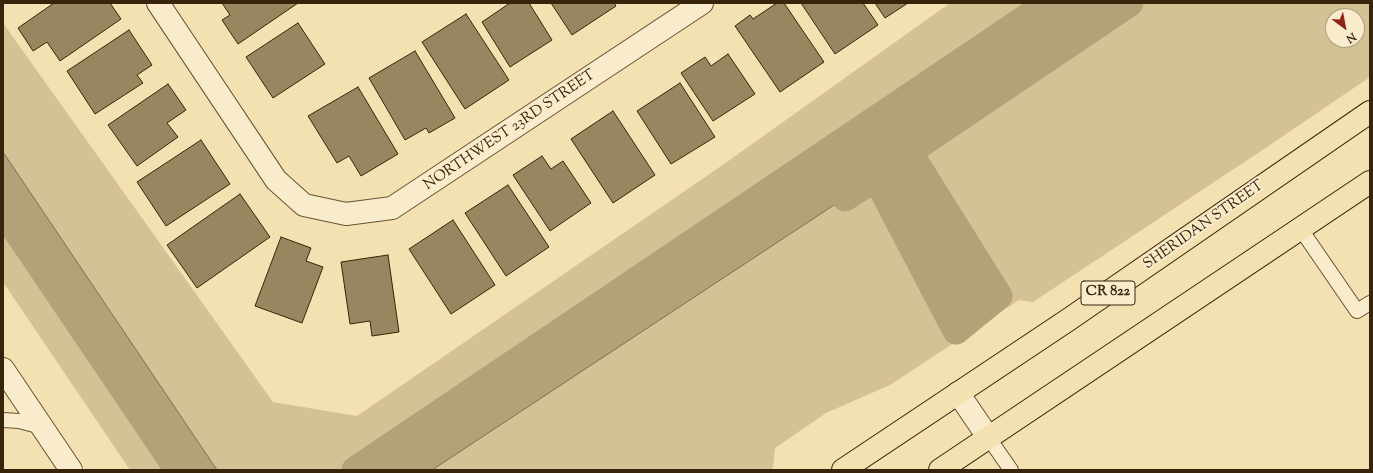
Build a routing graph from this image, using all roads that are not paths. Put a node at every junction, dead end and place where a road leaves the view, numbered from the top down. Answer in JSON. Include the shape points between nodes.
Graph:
{"nodes":[{"id":1,"x":158,"y":3,"type":"edge"},
{"id":2,"x":702,"y":3,"type":"edge"},
{"id":3,"x":1370,"y":112,"type":"edge"},
{"id":4,"x":1370,"y":182,"type":"edge"},
{"id":5,"x":1300,"y":228,"type":"junction"},
{"id":6,"x":1370,"y":303,"type":"edge"},
{"id":7,"x":3,"y":369,"type":"edge"},
{"id":8,"x":958,"y":394,"type":"junction"},
{"id":9,"x":3,"y":420,"type":"edge"},
{"id":10,"x":42,"y":426,"type":"junction"},
{"id":11,"x":988,"y":437,"type":"junction"},
{"id":12,"x":71,"y":470,"type":"edge"},
{"id":13,"x":843,"y":470,"type":"edge"},
{"id":14,"x":940,"y":470,"type":"edge"},
{"id":15,"x":1011,"y":470,"type":"edge"}],
"edges":[{"from":1,"to":2,"type":"street","name":"NORTHWEST 23RD STREET","via":[[276,180],[304,205],[346,214],[392,208]]},
{"from":3,"to":8,"type":"main road","name":"SHERIDAN STREET","number":"CR 822"},
{"from":4,"to":5,"type":"main road"},
{"from":5,"to":6,"type":"lane","via":[[1357,312]]},
{"from":5,"to":11,"type":"main road"},
{"from":7,"to":10,"type":"street"},
{"from":8,"to":11,"type":"street"},
{"from":8,"to":13,"type":"main road","name":"SHERIDAN STREET","number":"CR 822"},
{"from":9,"to":10,"type":"lane"},
{"from":10,"to":12,"type":"street"},
{"from":11,"to":14,"type":"main road"},
{"from":11,"to":15,"type":"lane"}]}
